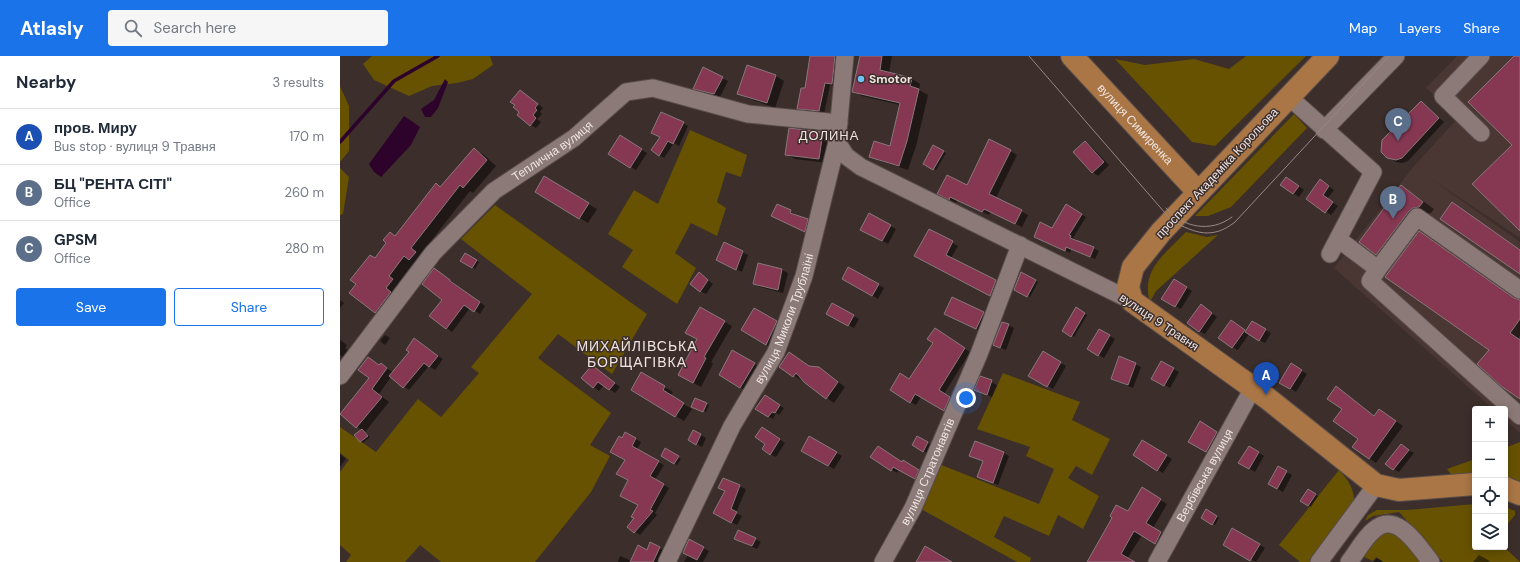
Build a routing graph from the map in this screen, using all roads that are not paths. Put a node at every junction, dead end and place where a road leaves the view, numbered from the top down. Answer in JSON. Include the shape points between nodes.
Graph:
{"nodes":[{"id":1,"x":845,"y":56,"type":"edge"},
{"id":2,"x":1072,"y":56,"type":"edge"},
{"id":3,"x":1328,"y":56,"type":"edge"},
{"id":4,"x":1396,"y":56,"type":"edge"},
{"id":5,"x":1481,"y":56,"type":"edge"},
{"id":6,"x":1289,"y":97,"type":"junction"},
{"id":7,"x":839,"y":123,"type":"junction"},
{"id":8,"x":1324,"y":130,"type":"junction"},
{"id":9,"x":1481,"y":133,"type":"dead end"},
{"id":10,"x":837,"y":142,"type":"junction"},
{"id":11,"x":1198,"y":192,"type":"junction"},
{"id":12,"x":1338,"y":239,"type":"junction"},
{"id":13,"x":1020,"y":245,"type":"junction"},
{"id":14,"x":1330,"y":254,"type":"dead end"},
{"id":15,"x":1378,"y":269,"type":"junction"},
{"id":16,"x":1520,"y":290,"type":"edge"},
{"id":17,"x":1132,"y":301,"type":"junction"},
{"id":18,"x":340,"y":376,"type":"edge"},
{"id":19,"x":1254,"y":388,"type":"junction"},
{"id":20,"x":1520,"y":416,"type":"edge"},
{"id":21,"x":1472,"y":484,"type":"edge"},
{"id":22,"x":1376,"y":485,"type":"junction"},
{"id":23,"x":1508,"y":489,"type":"edge"},
{"id":24,"x":1520,"y":494,"type":"edge"},
{"id":25,"x":667,"y":562,"type":"edge"},
{"id":26,"x":883,"y":562,"type":"edge"},
{"id":27,"x":1157,"y":562,"type":"edge"},
{"id":28,"x":1319,"y":562,"type":"edge"},
{"id":29,"x":1349,"y":562,"type":"edge"},
{"id":30,"x":1431,"y":562,"type":"edge"}],
"edges":[{"from":1,"to":7,"type":"street","name":"вулиця Миколи Трублаїні"},
{"from":2,"to":11,"type":"main road","name":"вулиця Симиренка"},
{"from":3,"to":6,"type":"main road","name":"проспект Академіка Корольова"},
{"from":4,"to":8,"type":"street"},
{"from":5,"to":9,"type":"street","via":[[1443,96]]},
{"from":6,"to":8,"type":"street"},
{"from":6,"to":11,"type":"main road","name":"проспект Академіка Корольова"},
{"from":7,"to":10,"type":"street","name":"вулиця Миколи Трублаїні"},
{"from":7,"to":18,"type":"street","name":"Теплична вулиця","via":[[748,114],[653,88],[626,92],[574,138],[494,191],[434,253]]},
{"from":8,"to":12,"type":"street","via":[[1373,172]]},
{"from":10,"to":13,"type":"street","name":"вулиця 9 Травня","via":[[846,156],[861,167]]},
{"from":10,"to":25,"type":"street","name":"вулиця Миколи Трублаїні","via":[[804,276],[776,352],[732,426]]},
{"from":11,"to":17,"type":"main road","name":"проспект Академіка Корольова","via":[[1133,267],[1128,287]]},
{"from":12,"to":14,"type":"street"},
{"from":12,"to":15,"type":"street"},
{"from":13,"to":17,"type":"street","name":"вулиця 9 Травня"},
{"from":13,"to":26,"type":"street","name":"вулиця Стратонавтів","via":[[979,354],[914,508]]},
{"from":15,"to":16,"type":"street","via":[[1417,217]]},
{"from":15,"to":20,"type":"street","via":[[1370,281]]},
{"from":17,"to":19,"type":"main road","name":"вулиця 9 Травня"},
{"from":19,"to":22,"type":"main road","name":"вулиця 9 Травня"},
{"from":19,"to":27,"type":"street","name":"Вербівська вулиця"},
{"from":21,"to":22,"type":"main road","name":"вулиця 9 Травня","via":[[1399,490]]},
{"from":22,"to":28,"type":"street"},
{"from":23,"to":24,"type":"main road"},
{"from":29,"to":30,"type":"street","via":[[1373,530],[1381,525],[1393,524],[1402,528]]}]}
